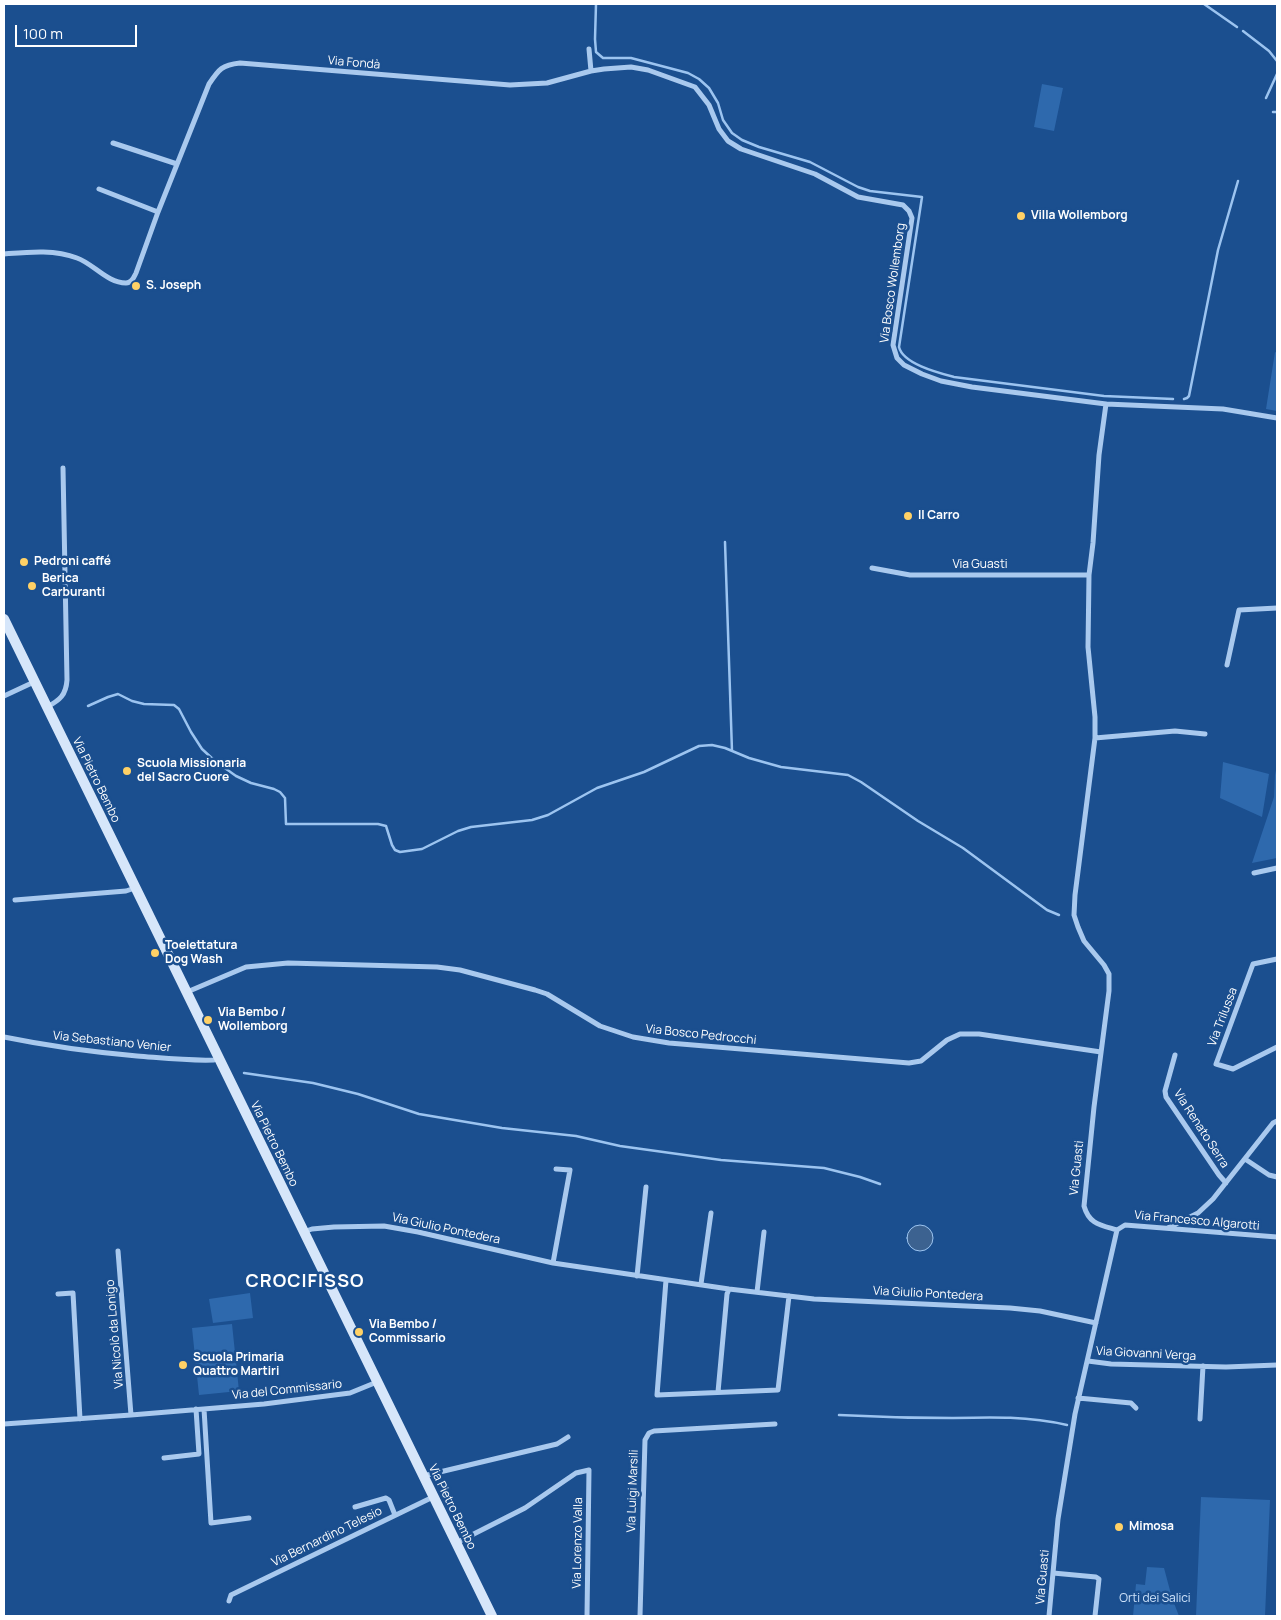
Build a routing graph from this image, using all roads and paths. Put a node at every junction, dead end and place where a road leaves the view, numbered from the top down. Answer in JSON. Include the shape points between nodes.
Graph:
{"nodes":[{"id":1,"x":590,"y":49,"type":"dead end"},
{"id":2,"x":591,"y":71,"type":"junction"},
{"id":3,"x":112,"y":144,"type":"dead end"},
{"id":4,"x":177,"y":164,"type":"junction"},
{"id":5,"x":99,"y":189,"type":"dead end"},
{"id":6,"x":158,"y":212,"type":"junction"},
{"id":7,"x":4,"y":254,"type":"edge"},
{"id":8,"x":1106,"y":404,"type":"junction"},
{"id":9,"x":1277,"y":418,"type":"edge"},
{"id":10,"x":63,"y":468,"type":"dead end"},
{"id":11,"x":872,"y":568,"type":"dead end"},
{"id":12,"x":1089,"y":575,"type":"junction"},
{"id":13,"x":1277,"y":608,"type":"edge"},
{"id":14,"x":4,"y":619,"type":"edge"},
{"id":15,"x":1227,"y":665,"type":"dead end"},
{"id":16,"x":34,"y":682,"type":"junction"},
{"id":17,"x":4,"y":696,"type":"edge"},
{"id":18,"x":47,"y":707,"type":"junction"},
{"id":19,"x":1205,"y":734,"type":"dead end"},
{"id":20,"x":1095,"y":738,"type":"junction"},
{"id":21,"x":1277,"y":868,"type":"edge"},
{"id":22,"x":1254,"y":872,"type":"dead end"},
{"id":23,"x":135,"y":888,"type":"junction"},
{"id":24,"x":15,"y":900,"type":"dead end"},
{"id":25,"x":1277,"y":959,"type":"edge"},
{"id":26,"x":187,"y":992,"type":"junction"},
{"id":27,"x":4,"y":1037,"type":"edge"},
{"id":28,"x":1277,"y":1047,"type":"edge"},
{"id":29,"x":1101,"y":1052,"type":"junction"},
{"id":30,"x":1174,"y":1055,"type":"dead end"},
{"id":31,"x":218,"y":1058,"type":"junction"},
{"id":32,"x":1277,"y":1120,"type":"edge"},
{"id":33,"x":1245,"y":1159,"type":"junction"},
{"id":34,"x":556,"y":1169,"type":"dead end"},
{"id":35,"x":1277,"y":1177,"type":"edge"},
{"id":36,"x":1226,"y":1183,"type":"junction"},
{"id":37,"x":646,"y":1187,"type":"dead end"},
{"id":38,"x":711,"y":1213,"type":"dead end"},
{"id":39,"x":1167,"y":1228,"type":"junction"},
{"id":40,"x":1117,"y":1230,"type":"junction"},
{"id":41,"x":303,"y":1232,"type":"junction"},
{"id":42,"x":764,"y":1232,"type":"dead end"},
{"id":43,"x":1277,"y":1237,"type":"edge"},
{"id":44,"x":118,"y":1251,"type":"dead end"},
{"id":45,"x":553,"y":1263,"type":"junction"},
{"id":46,"x":637,"y":1276,"type":"junction"},
{"id":47,"x":666,"y":1280,"type":"junction"},
{"id":48,"x":701,"y":1284,"type":"junction"},
{"id":49,"x":729,"y":1289,"type":"junction"},
{"id":50,"x":758,"y":1292,"type":"junction"},
{"id":51,"x":58,"y":1294,"type":"dead end"},
{"id":52,"x":789,"y":1296,"type":"junction"},
{"id":53,"x":1096,"y":1323,"type":"junction"},
{"id":54,"x":1088,"y":1361,"type":"junction"},
{"id":55,"x":1277,"y":1365,"type":"edge"},
{"id":56,"x":1203,"y":1366,"type":"junction"},
{"id":57,"x":377,"y":1382,"type":"junction"},
{"id":58,"x":718,"y":1392,"type":"junction"},
{"id":59,"x":1078,"y":1398,"type":"junction"},
{"id":60,"x":1136,"y":1408,"type":"dead end"},
{"id":61,"x":196,"y":1409,"type":"junction"},
{"id":62,"x":204,"y":1409,"type":"junction"},
{"id":63,"x":131,"y":1416,"type":"junction"},
{"id":64,"x":80,"y":1418,"type":"junction"},
{"id":65,"x":1200,"y":1419,"type":"dead end"},
{"id":66,"x":4,"y":1424,"type":"edge"},
{"id":67,"x":775,"y":1424,"type":"dead end"},
{"id":68,"x":568,"y":1437,"type":"dead end"},
{"id":69,"x":164,"y":1458,"type":"dead end"},
{"id":70,"x":423,"y":1476,"type":"junction"},
{"id":71,"x":433,"y":1497,"type":"junction"},
{"id":72,"x":355,"y":1507,"type":"dead end"},
{"id":73,"x":395,"y":1515,"type":"junction"},
{"id":74,"x":249,"y":1518,"type":"dead end"},
{"id":75,"x":456,"y":1544,"type":"junction"},
{"id":76,"x":1053,"y":1573,"type":"junction"},
{"id":77,"x":230,"y":1598,"type":"dead end"},
{"id":78,"x":492,"y":1616,"type":"edge"},
{"id":79,"x":587,"y":1616,"type":"edge"},
{"id":80,"x":640,"y":1616,"type":"edge"},
{"id":81,"x":1049,"y":1616,"type":"edge"},
{"id":82,"x":1095,"y":1616,"type":"edge"}],
"edges":[{"from":1,"to":2,"type":"street"},
{"from":2,"to":4,"type":"street","name":"Via Fondà","via":[[547,83],[510,85],[240,63],[227,65],[209,84]]},
{"from":2,"to":8,"type":"street","name":"Via Bosco Wollemborg","via":[[638,68],[695,87],[709,105],[719,129],[728,141],[741,149],[815,174],[858,197],[902,205],[909,211],[912,218],[893,346],[897,358],[904,365],[922,374],[972,387]]},
{"from":3,"to":4,"type":"street"},
{"from":4,"to":6,"type":"street","name":"Via Fondà"},
{"from":5,"to":6,"type":"street"},
{"from":6,"to":7,"type":"street","name":"Via Fondà","via":[[136,273],[129,282],[115,281],[78,258],[62,254]]},
{"from":8,"to":9,"type":"street","name":"Via Bosco Wollemborg","via":[[1223,409]]},
{"from":8,"to":12,"type":"street","name":"Via Guasti"},
{"from":10,"to":18,"type":"street","via":[[66,691],[60,700]]},
{"from":11,"to":12,"type":"street","name":"Via Guasti","via":[[910,574]]},
{"from":12,"to":20,"type":"street","name":"Via Guasti","via":[[1088,647]]},
{"from":13,"to":15,"type":"street","via":[[1239,610]]},
{"from":14,"to":16,"type":"main road","name":"Via Pietro Bembo"},
{"from":16,"to":17,"type":"street"},
{"from":16,"to":18,"type":"main road","name":"Via Pietro Bembo"},
{"from":18,"to":23,"type":"main road","name":"Via Pietro Bembo"},
{"from":19,"to":20,"type":"street","via":[[1175,731]]},
{"from":20,"to":29,"type":"street","name":"Via Guasti","via":[[1074,915],[1084,941],[1109,974]]},
{"from":21,"to":22,"type":"street"},
{"from":23,"to":24,"type":"street"},
{"from":23,"to":26,"type":"main road","name":"Via Pietro Bembo"},
{"from":25,"to":28,"type":"street","name":"Via Trilussa","via":[[1253,964],[1216,1064],[1233,1069]]},
{"from":26,"to":29,"type":"street","name":"Via Bosco Pedrocchi","via":[[246,967],[264,964],[437,967],[535,990],[600,1026],[669,1044],[909,1063],[921,1061],[960,1034],[979,1034]]},
{"from":26,"to":31,"type":"main road","name":"Via Pietro Bembo"},
{"from":27,"to":31,"type":"street","name":"Via Sebastiano Venier","via":[[116,1054],[185,1060]]},
{"from":29,"to":40,"type":"street","name":"Via Guasti","via":[[1084,1206],[1093,1222]]},
{"from":30,"to":36,"type":"street","name":"Via Renato Serra","via":[[1166,1097]]},
{"from":31,"to":41,"type":"main road","name":"Via Pietro Bembo"},
{"from":32,"to":33,"type":"street"},
{"from":33,"to":35,"type":"street"},
{"from":33,"to":36,"type":"street"},
{"from":34,"to":45,"type":"street","via":[[570,1170]]},
{"from":36,"to":39,"type":"street","via":[[1198,1213]]},
{"from":37,"to":46,"type":"street"},
{"from":38,"to":48,"type":"street"},
{"from":39,"to":40,"type":"street","name":"Via Francesco Algarotti","via":[[1124,1225]]},
{"from":39,"to":43,"type":"street","name":"Via Francesco Algarotti"},
{"from":40,"to":53,"type":"street","name":"Via Guasti"},
{"from":41,"to":45,"type":"street","name":"Via Giulio Pontedera","via":[[334,1226],[384,1226]]},
{"from":41,"to":57,"type":"main road","name":"Via Pietro Bembo"},
{"from":42,"to":50,"type":"street"},
{"from":44,"to":63,"type":"street","name":"Via Nicolò da Lonigo"},
{"from":45,"to":46,"type":"street","name":"Via Giulio Pontedera"},
{"from":46,"to":47,"type":"street","name":"Via Giulio Pontedera"},
{"from":47,"to":48,"type":"street","name":"Via Giulio Pontedera"},
{"from":47,"to":58,"type":"street","via":[[657,1395]]},
{"from":48,"to":49,"type":"street","name":"Via Giulio Pontedera"},
{"from":49,"to":50,"type":"street","name":"Via Giulio Pontedera"},
{"from":49,"to":58,"type":"street"},
{"from":50,"to":52,"type":"street","name":"Via Giulio Pontedera"},
{"from":51,"to":64,"type":"street","via":[[73,1293]]},
{"from":52,"to":53,"type":"street","name":"Via Giulio Pontedera","via":[[1010,1308]]},
{"from":52,"to":58,"type":"street","via":[[778,1390]]},
{"from":53,"to":54,"type":"street","name":"Via Guasti"},
{"from":54,"to":56,"type":"street","name":"Via Giovanni Verga"},
{"from":54,"to":59,"type":"street","name":"Via Guasti"},
{"from":55,"to":56,"type":"street","name":"Via Giovanni Verga"},
{"from":56,"to":65,"type":"street","name":"Via Giovanni Verga"},
{"from":57,"to":62,"type":"street","name":"Via del Commissario","via":[[350,1393]]},
{"from":57,"to":70,"type":"main road","name":"Via Pietro Bembo"},
{"from":59,"to":60,"type":"street","via":[[1131,1403]]},
{"from":59,"to":76,"type":"street","name":"Via Guasti","via":[[1062,1489]]},
{"from":61,"to":62,"type":"street","name":"Via del Commissario"},
{"from":61,"to":63,"type":"street","name":"Via del Commissario"},
{"from":61,"to":69,"type":"street","via":[[199,1454]]},
{"from":62,"to":74,"type":"street","via":[[212,1523]]},
{"from":63,"to":64,"type":"street","name":"Via del Commissario"},
{"from":64,"to":66,"type":"street","name":"Via del Commissario"},
{"from":67,"to":80,"type":"street","name":"Via Luigi Marsili","via":[[654,1430],[649,1433],[645,1440]]},
{"from":68,"to":70,"type":"street","via":[[557,1444]]},
{"from":70,"to":71,"type":"main road","name":"Via Pietro Bembo"},
{"from":71,"to":73,"type":"street","name":"Via Bernardino Telesio"},
{"from":71,"to":75,"type":"main road","name":"Via Pietro Bembo"},
{"from":72,"to":73,"type":"street","via":[[386,1498]]},
{"from":73,"to":77,"type":"street","name":"Via Bernardino Telesio"},
{"from":75,"to":78,"type":"main road","name":"Via Pietro Bembo"},
{"from":75,"to":79,"type":"street","name":"Via Lorenzo Valla","via":[[525,1508],[576,1473],[589,1470]]},
{"from":76,"to":81,"type":"street","name":"Via Guasti"},
{"from":76,"to":82,"type":"street","via":[[1098,1579]]}]}
